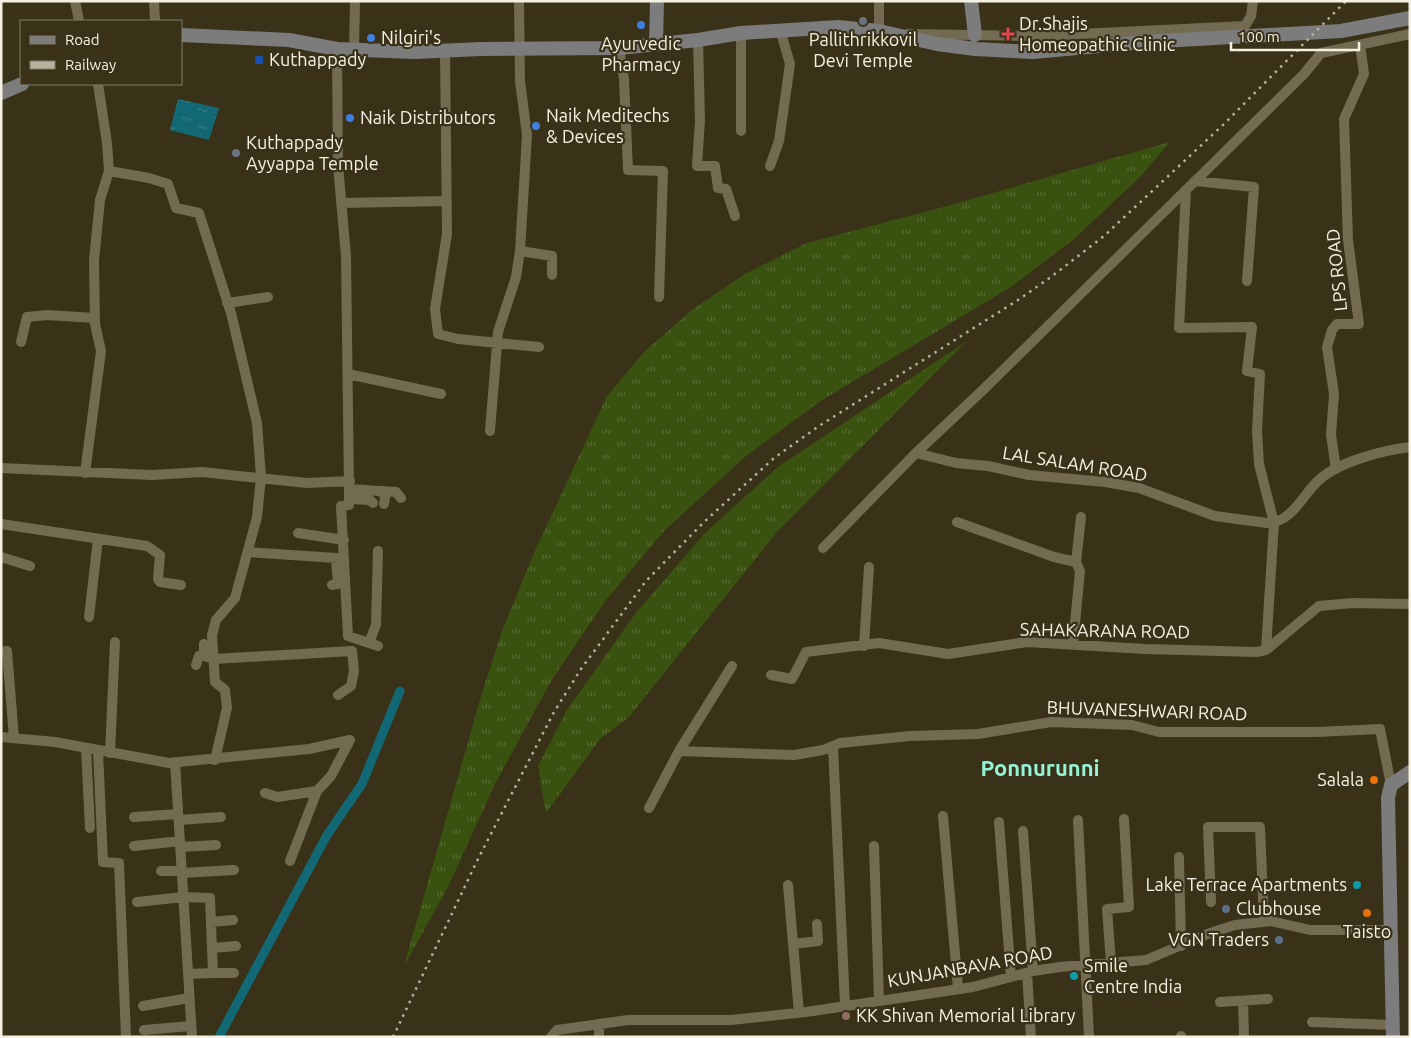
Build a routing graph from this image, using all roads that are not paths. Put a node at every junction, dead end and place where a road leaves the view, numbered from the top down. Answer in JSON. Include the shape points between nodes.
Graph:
{"nodes":[{"id":1,"x":75,"y":1,"type":"edge"},
{"id":2,"x":154,"y":1,"type":"edge"},
{"id":3,"x":355,"y":1,"type":"edge"},
{"id":4,"x":519,"y":1,"type":"edge"},
{"id":5,"x":657,"y":1,"type":"edge"},
{"id":6,"x":879,"y":1,"type":"edge"},
{"id":7,"x":971,"y":1,"type":"edge"},
{"id":8,"x":1253,"y":1,"type":"edge"},
{"id":9,"x":1410,"y":18,"type":"edge"},
{"id":10,"x":79,"y":20,"type":"edge"},
{"id":11,"x":155,"y":20,"type":"edge"},
{"id":12,"x":780,"y":29,"type":"junction"},
{"id":13,"x":880,"y":31,"type":"junction"},
{"id":14,"x":741,"y":32,"type":"junction"},
{"id":15,"x":902,"y":34,"type":"junction"},
{"id":16,"x":1410,"y":34,"type":"edge"},
{"id":17,"x":182,"y":35,"type":"edge"},
{"id":18,"x":975,"y":35,"type":"junction"},
{"id":19,"x":698,"y":40,"type":"junction"},
{"id":20,"x":656,"y":44,"type":"junction"},
{"id":21,"x":1360,"y":45,"type":"junction"},
{"id":22,"x":519,"y":48,"type":"junction"},
{"id":23,"x":619,"y":48,"type":"junction"},
{"id":24,"x":337,"y":49,"type":"junction"},
{"id":25,"x":354,"y":50,"type":"junction"},
{"id":26,"x":445,"y":51,"type":"junction"},
{"id":27,"x":20,"y":85,"type":"edge"},
{"id":28,"x":98,"y":85,"type":"edge"},
{"id":29,"x":1,"y":93,"type":"edge"},
{"id":30,"x":741,"y":131,"type":"dead end"},
{"id":31,"x":770,"y":166,"type":"dead end"},
{"id":32,"x":109,"y":171,"type":"junction"},
{"id":33,"x":1195,"y":181,"type":"junction"},
{"id":34,"x":1186,"y":190,"type":"junction"},
{"id":35,"x":446,"y":201,"type":"junction"},
{"id":36,"x":342,"y":203,"type":"junction"},
{"id":37,"x":735,"y":216,"type":"dead end"},
{"id":38,"x":520,"y":251,"type":"junction"},
{"id":39,"x":552,"y":275,"type":"dead end"},
{"id":40,"x":1247,"y":281,"type":"dead end"},
{"id":41,"x":268,"y":297,"type":"dead end"},
{"id":42,"x":659,"y":297,"type":"dead end"},
{"id":43,"x":228,"y":303,"type":"junction"},
{"id":44,"x":95,"y":318,"type":"junction"},
{"id":45,"x":21,"y":342,"type":"dead end"},
{"id":46,"x":497,"y":343,"type":"junction"},
{"id":47,"x":539,"y":347,"type":"dead end"},
{"id":48,"x":348,"y":374,"type":"junction"},
{"id":49,"x":441,"y":394,"type":"dead end"},
{"id":50,"x":490,"y":430,"type":"dead end"},
{"id":51,"x":1410,"y":447,"type":"edge"},
{"id":52,"x":916,"y":453,"type":"junction"},
{"id":53,"x":1,"y":468,"type":"edge"},
{"id":54,"x":1336,"y":469,"type":"junction"},
{"id":55,"x":85,"y":473,"type":"junction"},
{"id":56,"x":261,"y":477,"type":"junction"},
{"id":57,"x":349,"y":490,"type":"junction"},
{"id":58,"x":383,"y":491,"type":"junction"},
{"id":59,"x":401,"y":498,"type":"dead end"},
{"id":60,"x":1081,"y":517,"type":"dead end"},
{"id":61,"x":957,"y":522,"type":"dead end"},
{"id":62,"x":1274,"y":523,"type":"junction"},
{"id":63,"x":1,"y":524,"type":"edge"},
{"id":64,"x":298,"y":533,"type":"dead end"},
{"id":65,"x":98,"y":539,"type":"junction"},
{"id":66,"x":344,"y":540,"type":"junction"},
{"id":67,"x":823,"y":548,"type":"dead end"},
{"id":68,"x":378,"y":551,"type":"dead end"},
{"id":69,"x":248,"y":552,"type":"junction"},
{"id":70,"x":1,"y":557,"type":"edge"},
{"id":71,"x":341,"y":558,"type":"junction"},
{"id":72,"x":1076,"y":562,"type":"junction"},
{"id":73,"x":30,"y":566,"type":"dead end"},
{"id":74,"x":869,"y":567,"type":"dead end"},
{"id":75,"x":181,"y":585,"type":"dead end"},
{"id":76,"x":332,"y":585,"type":"dead end"},
{"id":77,"x":1410,"y":604,"type":"edge"},
{"id":78,"x":89,"y":617,"type":"dead end"},
{"id":79,"x":358,"y":639,"type":"junction"},
{"id":80,"x":115,"y":642,"type":"dead end"},
{"id":81,"x":204,"y":644,"type":"dead end"},
{"id":82,"x":1073,"y":644,"type":"junction"},
{"id":83,"x":864,"y":646,"type":"junction"},
{"id":84,"x":1266,"y":650,"type":"junction"},
{"id":85,"x":352,"y":651,"type":"junction"},
{"id":86,"x":1,"y":652,"type":"edge"},
{"id":87,"x":209,"y":658,"type":"junction"},
{"id":88,"x":196,"y":665,"type":"dead end"},
{"id":89,"x":732,"y":666,"type":"dead end"},
{"id":90,"x":770,"y":675,"type":"dead end"},
{"id":91,"x":338,"y":695,"type":"dead end"},
{"id":92,"x":1,"y":737,"type":"edge"},
{"id":93,"x":14,"y":738,"type":"junction"},
{"id":94,"x":833,"y":746,"type":"junction"},
{"id":95,"x":86,"y":748,"type":"junction"},
{"id":96,"x":98,"y":750,"type":"junction"},
{"id":97,"x":678,"y":751,"type":"junction"},
{"id":98,"x":110,"y":753,"type":"junction"},
{"id":99,"x":214,"y":760,"type":"junction"},
{"id":100,"x":175,"y":762,"type":"junction"},
{"id":101,"x":1410,"y":772,"type":"edge"},
{"id":102,"x":1391,"y":785,"type":"junction"},
{"id":103,"x":317,"y":791,"type":"junction"},
{"id":104,"x":265,"y":793,"type":"dead end"},
{"id":105,"x":649,"y":808,"type":"dead end"},
{"id":106,"x":943,"y":816,"type":"dead end"},
{"id":107,"x":134,"y":817,"type":"dead end"},
{"id":108,"x":178,"y":817,"type":"junction"},
{"id":109,"x":221,"y":818,"type":"dead end"},
{"id":110,"x":1078,"y":820,"type":"dead end"},
{"id":111,"x":1124,"y":820,"type":"dead end"},
{"id":112,"x":999,"y":822,"type":"dead end"},
{"id":113,"x":90,"y":828,"type":"dead end"},
{"id":114,"x":1023,"y":831,"type":"dead end"},
{"id":115,"x":180,"y":844,"type":"junction"},
{"id":116,"x":216,"y":845,"type":"dead end"},
{"id":117,"x":134,"y":846,"type":"dead end"},
{"id":118,"x":874,"y":846,"type":"dead end"},
{"id":119,"x":1179,"y":857,"type":"dead end"},
{"id":120,"x":290,"y":861,"type":"dead end"},
{"id":121,"x":234,"y":870,"type":"dead end"},
{"id":122,"x":161,"y":872,"type":"dead end"},
{"id":123,"x":182,"y":872,"type":"junction"},
{"id":124,"x":788,"y":885,"type":"dead end"},
{"id":125,"x":183,"y":897,"type":"junction"},
{"id":126,"x":137,"y":902,"type":"dead end"},
{"id":127,"x":1211,"y":902,"type":"dead end"},
{"id":128,"x":233,"y":920,"type":"dead end"},
{"id":129,"x":211,"y":922,"type":"junction"},
{"id":130,"x":1264,"y":922,"type":"junction"},
{"id":131,"x":817,"y":924,"type":"dead end"},
{"id":132,"x":1391,"y":930,"type":"junction"},
{"id":133,"x":794,"y":944,"type":"junction"},
{"id":134,"x":236,"y":946,"type":"dead end"},
{"id":135,"x":1181,"y":946,"type":"junction"},
{"id":136,"x":212,"y":948,"type":"junction"},
{"id":137,"x":1111,"y":963,"type":"junction"},
{"id":138,"x":1086,"y":966,"type":"junction"},
{"id":139,"x":1030,"y":972,"type":"junction"},
{"id":140,"x":213,"y":973,"type":"junction"},
{"id":141,"x":234,"y":973,"type":"dead end"},
{"id":142,"x":188,"y":974,"type":"junction"},
{"id":143,"x":1011,"y":977,"type":"junction"},
{"id":144,"x":958,"y":988,"type":"junction"},
{"id":145,"x":189,"y":998,"type":"junction"},
{"id":146,"x":1268,"y":999,"type":"dead end"},
{"id":147,"x":879,"y":1000,"type":"junction"},
{"id":148,"x":1243,"y":1001,"type":"junction"},
{"id":149,"x":1220,"y":1002,"type":"dead end"},
{"id":150,"x":844,"y":1005,"type":"junction"},
{"id":151,"x":143,"y":1006,"type":"dead end"},
{"id":152,"x":800,"y":1013,"type":"junction"},
{"id":153,"x":1312,"y":1022,"type":"dead end"},
{"id":154,"x":599,"y":1024,"type":"junction"},
{"id":155,"x":144,"y":1030,"type":"dead end"},
{"id":156,"x":191,"y":1031,"type":"edge"},
{"id":157,"x":1393,"y":1031,"type":"edge"},
{"id":158,"x":126,"y":1037,"type":"edge"},
{"id":159,"x":551,"y":1037,"type":"edge"},
{"id":160,"x":599,"y":1037,"type":"edge"},
{"id":161,"x":1031,"y":1037,"type":"edge"},
{"id":162,"x":1089,"y":1037,"type":"edge"},
{"id":163,"x":1244,"y":1037,"type":"edge"}],
"edges":[{"from":1,"to":10,"type":"street"},
{"from":2,"to":11,"type":"street"},
{"from":3,"to":25,"type":"street"},
{"from":4,"to":22,"type":"street"},
{"from":5,"to":20,"type":"main road"},
{"from":6,"to":13,"type":"street"},
{"from":7,"to":18,"type":"main road"},
{"from":8,"to":18,"type":"street","via":[[1251,16],[1245,26],[1079,35]]},
{"from":9,"to":15,"type":"main road","via":[[1341,31],[1033,52],[937,44]]},
{"from":12,"to":13,"type":"main road","via":[[838,27]]},
{"from":12,"to":14,"type":"main road"},
{"from":12,"to":31,"type":"street","via":[[790,64],[779,141]]},
{"from":13,"to":15,"type":"main road"},
{"from":14,"to":19,"type":"main road"},
{"from":14,"to":30,"type":"street"},
{"from":15,"to":18,"type":"street"},
{"from":16,"to":21,"type":"street"},
{"from":17,"to":24,"type":"main road","via":[[289,40]]},
{"from":19,"to":20,"type":"main road"},
{"from":19,"to":37,"type":"street","via":[[698,166],[715,166],[718,188],[726,189]]},
{"from":20,"to":23,"type":"main road"},
{"from":21,"to":33,"type":"street","via":[[1321,53],[1304,74]]},
{"from":21,"to":54,"type":"street","name":"LPS ROAD","via":[[1364,74],[1344,119],[1348,240],[1359,324],[1337,324],[1327,343],[1334,394],[1331,435]]},
{"from":22,"to":23,"type":"main road"},
{"from":22,"to":26,"type":"main road"},
{"from":22,"to":38,"type":"street","via":[[527,135]]},
{"from":23,"to":42,"type":"street","via":[[624,79],[628,170],[664,171]]},
{"from":24,"to":25,"type":"main road"},
{"from":24,"to":36,"type":"street","via":[[338,165]]},
{"from":25,"to":26,"type":"main road"},
{"from":26,"to":35,"type":"street"},
{"from":27,"to":29,"type":"main road"},
{"from":28,"to":32,"type":"street"},
{"from":32,"to":43,"type":"street","via":[[168,184],[176,208],[199,213]]},
{"from":32,"to":44,"type":"street","via":[[100,200],[94,260]]},
{"from":33,"to":34,"type":"street"},
{"from":33,"to":40,"type":"street","via":[[1254,187]]},
{"from":34,"to":52,"type":"street"},
{"from":34,"to":62,"type":"street","via":[[1179,328],[1252,327],[1247,371],[1260,374],[1259,464]]},
{"from":35,"to":36,"type":"street"},
{"from":35,"to":46,"type":"street","via":[[447,234],[435,309],[438,334]]},
{"from":36,"to":48,"type":"street"},
{"from":38,"to":39,"type":"street","via":[[552,256]]},
{"from":38,"to":46,"type":"street"},
{"from":41,"to":43,"type":"street"},
{"from":43,"to":56,"type":"street","via":[[257,423]]},
{"from":44,"to":45,"type":"street","via":[[47,314],[27,317]]},
{"from":44,"to":55,"type":"street","via":[[101,351]]},
{"from":46,"to":47,"type":"street"},
{"from":46,"to":50,"type":"street"},
{"from":48,"to":49,"type":"street"},
{"from":48,"to":57,"type":"street"},
{"from":51,"to":54,"type":"street","via":[[1381,452]]},
{"from":52,"to":62,"type":"street","name":"LAL SALAM ROAD","via":[[1030,475],[1139,488],[1215,516]]},
{"from":52,"to":67,"type":"street"},
{"from":53,"to":55,"type":"street"},
{"from":54,"to":62,"type":"street","via":[[1319,479],[1288,515]]},
{"from":55,"to":56,"type":"street","via":[[152,475],[202,472]]},
{"from":56,"to":57,"type":"street"},
{"from":56,"to":69,"type":"street","via":[[257,517]]},
{"from":57,"to":58,"type":"street"},
{"from":57,"to":58,"type":"street","via":[[379,503],[385,498]]},
{"from":57,"to":66,"type":"street","via":[[349,505],[341,506]]},
{"from":58,"to":59,"type":"street","via":[[396,492]]},
{"from":60,"to":72,"type":"street"},
{"from":61,"to":72,"type":"street"},
{"from":62,"to":84,"type":"street"},
{"from":63,"to":65,"type":"street"},
{"from":64,"to":66,"type":"street"},
{"from":65,"to":75,"type":"street","via":[[147,546],[157,551],[160,555],[160,582]]},
{"from":65,"to":78,"type":"street"},
{"from":66,"to":71,"type":"street"},
{"from":68,"to":79,"type":"street","via":[[374,644]]},
{"from":69,"to":71,"type":"street"},
{"from":69,"to":87,"type":"street","via":[[235,598],[216,620]]},
{"from":70,"to":73,"type":"street"},
{"from":71,"to":76,"type":"street","via":[[338,584]]},
{"from":71,"to":79,"type":"street","via":[[348,636]]},
{"from":72,"to":82,"type":"street","via":[[1080,572]]},
{"from":74,"to":83,"type":"street"},
{"from":77,"to":84,"type":"street","via":[[1320,606]]},
{"from":79,"to":85,"type":"street"},
{"from":80,"to":98,"type":"street"},
{"from":81,"to":87,"type":"street"},
{"from":82,"to":83,"type":"street","name":"SAHAKARANA ROAD","via":[[1027,642],[948,654],[879,643]]},
{"from":82,"to":84,"type":"street","name":"SAHAKARANA ROAD","via":[[1222,652]]},
{"from":83,"to":90,"type":"street","name":"SAHAKARANA ROAD","via":[[806,652],[792,679]]},
{"from":85,"to":87,"type":"street"},
{"from":85,"to":91,"type":"street","via":[[354,671],[351,686]]},
{"from":86,"to":93,"type":"street","via":[[7,651]]},
{"from":87,"to":88,"type":"street","via":[[199,656]]},
{"from":87,"to":99,"type":"street","via":[[215,682],[225,690],[227,708]]},
{"from":89,"to":97,"type":"street"},
{"from":92,"to":93,"type":"street"},
{"from":93,"to":95,"type":"street"},
{"from":94,"to":97,"type":"street","name":"BHUVANESHWARI ROAD","via":[[794,755]]},
{"from":94,"to":102,"type":"street","name":"BHUVANESHWARI ROAD","via":[[867,740],[995,732],[1051,722],[1132,725],[1159,732],[1380,729]]},
{"from":94,"to":150,"type":"street"},
{"from":95,"to":96,"type":"street"},
{"from":95,"to":113,"type":"street"},
{"from":96,"to":98,"type":"street"},
{"from":96,"to":158,"type":"street","via":[[103,862],[119,863]]},
{"from":97,"to":105,"type":"street"},
{"from":98,"to":100,"type":"street"},
{"from":99,"to":100,"type":"street"},
{"from":99,"to":103,"type":"street","via":[[309,749],[350,740],[331,776]]},
{"from":100,"to":108,"type":"street"},
{"from":101,"to":102,"type":"main road"},
{"from":102,"to":132,"type":"main road","via":[[1388,798]]},
{"from":103,"to":104,"type":"street","via":[[277,798]]},
{"from":103,"to":120,"type":"street"},
{"from":106,"to":144,"type":"street"},
{"from":107,"to":108,"type":"street"},
{"from":108,"to":109,"type":"street"},
{"from":108,"to":115,"type":"street"},
{"from":110,"to":138,"type":"street"},
{"from":111,"to":137,"type":"street","via":[[1129,907],[1107,910]]},
{"from":112,"to":143,"type":"street"},
{"from":114,"to":139,"type":"street"},
{"from":115,"to":116,"type":"street"},
{"from":115,"to":117,"type":"street"},
{"from":115,"to":123,"type":"street"},
{"from":118,"to":147,"type":"street"},
{"from":119,"to":135,"type":"street"},
{"from":121,"to":123,"type":"street"},
{"from":122,"to":123,"type":"street"},
{"from":123,"to":125,"type":"street"},
{"from":124,"to":133,"type":"street"},
{"from":125,"to":126,"type":"street"},
{"from":125,"to":129,"type":"street","via":[[210,898]]},
{"from":125,"to":142,"type":"street"},
{"from":127,"to":130,"type":"street","via":[[1208,827],[1260,827]]},
{"from":128,"to":129,"type":"street"},
{"from":129,"to":136,"type":"street"},
{"from":130,"to":132,"type":"street","name":"KUNJANBAVA ROAD","via":[[1310,930]]},
{"from":130,"to":135,"type":"street","name":"KUNJANBAVA ROAD","via":[[1235,925]]},
{"from":131,"to":133,"type":"street","via":[[818,941]]},
{"from":132,"to":157,"type":"main road"},
{"from":133,"to":152,"type":"street"},
{"from":134,"to":136,"type":"street"},
{"from":135,"to":137,"type":"street","name":"KUNJANBAVA ROAD","via":[[1146,960]]},
{"from":136,"to":140,"type":"street"},
{"from":137,"to":138,"type":"street","name":"KUNJANBAVA ROAD"},
{"from":138,"to":139,"type":"street","name":"KUNJANBAVA ROAD"},
{"from":138,"to":162,"type":"street"},
{"from":139,"to":143,"type":"street","name":"KUNJANBAVA ROAD"},
{"from":139,"to":161,"type":"street"},
{"from":140,"to":141,"type":"street"},
{"from":140,"to":142,"type":"street"},
{"from":142,"to":145,"type":"street"},
{"from":143,"to":144,"type":"street","name":"KUNJANBAVA ROAD"},
{"from":144,"to":147,"type":"street","name":"KUNJANBAVA ROAD"},
{"from":145,"to":151,"type":"street"},
{"from":145,"to":156,"type":"street"},
{"from":146,"to":148,"type":"street"},
{"from":147,"to":150,"type":"street","name":"KUNJANBAVA ROAD"},
{"from":148,"to":149,"type":"street"},
{"from":148,"to":163,"type":"street"},
{"from":150,"to":152,"type":"street","name":"KUNJANBAVA ROAD"},
{"from":152,"to":154,"type":"street","name":"KUNJANBAVA ROAD","via":[[731,1020],[628,1020]]},
{"from":153,"to":157,"type":"street"},
{"from":154,"to":159,"type":"street","name":"KUNJANBAVA ROAD","via":[[557,1030]]},
{"from":154,"to":160,"type":"street"},
{"from":155,"to":156,"type":"street"}]}
